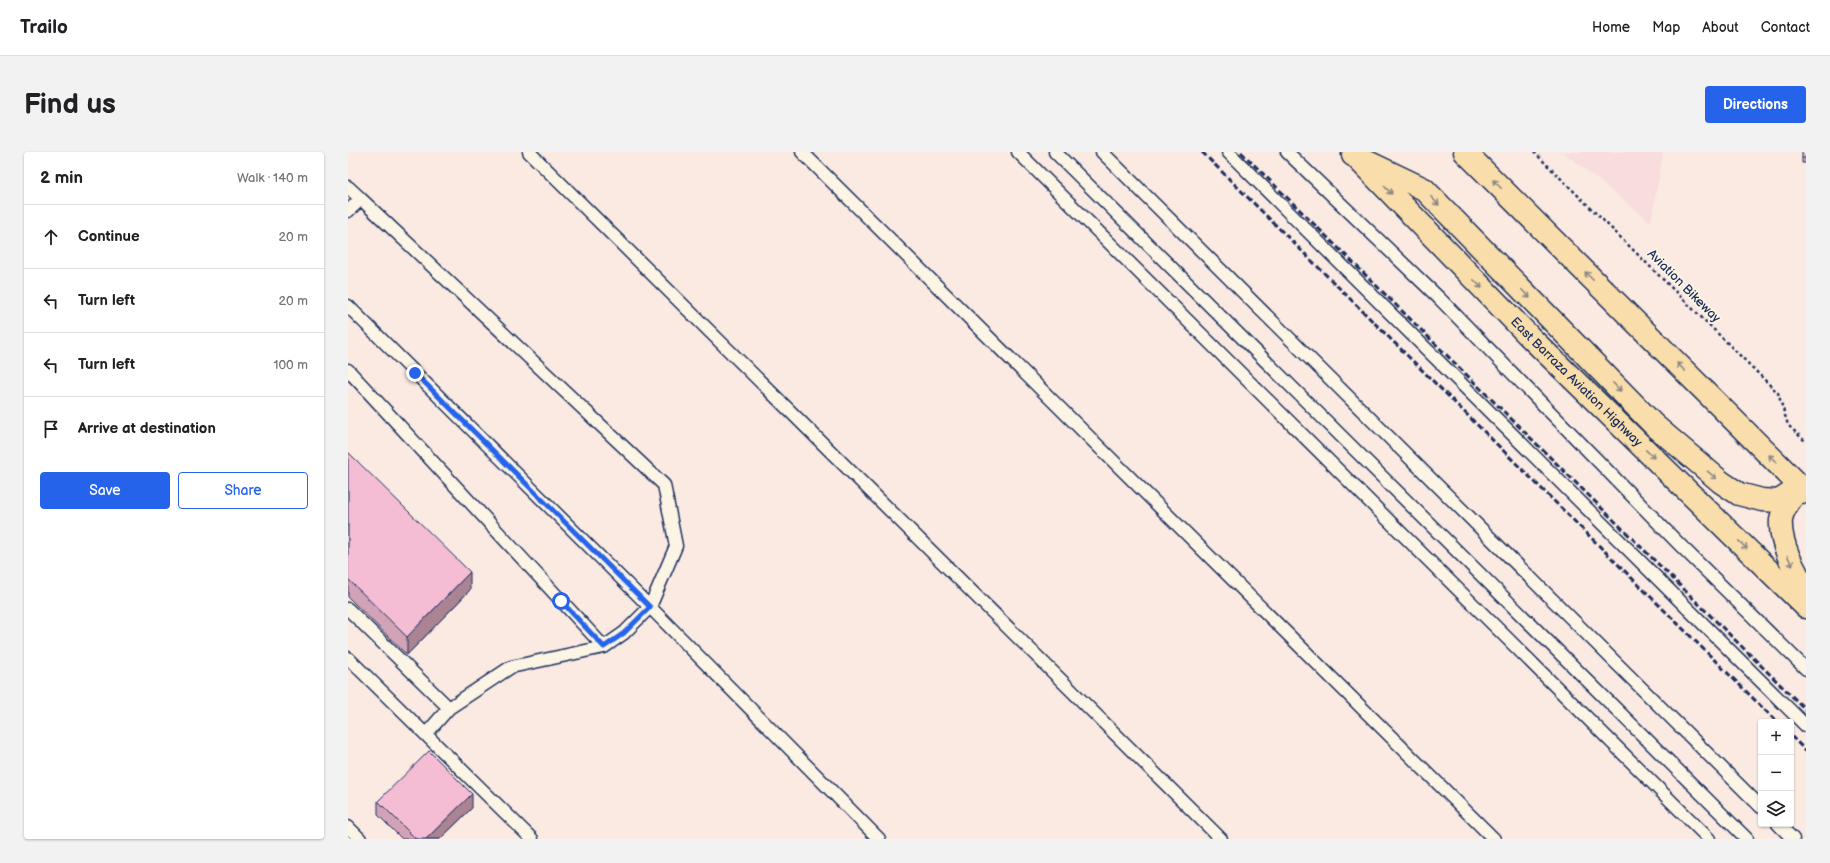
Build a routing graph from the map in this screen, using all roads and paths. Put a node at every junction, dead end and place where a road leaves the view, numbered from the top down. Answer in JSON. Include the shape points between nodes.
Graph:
{"nodes":[{"id":1,"x":529,"y":152,"type":"edge"},
{"id":2,"x":802,"y":152,"type":"edge"},
{"id":3,"x":1018,"y":152,"type":"edge"},
{"id":4,"x":1055,"y":152,"type":"edge"},
{"id":5,"x":1102,"y":152,"type":"edge"},
{"id":6,"x":1228,"y":152,"type":"edge"},
{"id":7,"x":1287,"y":152,"type":"edge"},
{"id":8,"x":1465,"y":152,"type":"edge"},
{"id":9,"x":1534,"y":152,"type":"edge"},
{"id":10,"x":1352,"y":153,"type":"edge"},
{"id":11,"x":348,"y":187,"type":"edge"},
{"id":12,"x":361,"y":199,"type":"junction"},
{"id":13,"x":348,"y":211,"type":"edge"},
{"id":14,"x":348,"y":306,"type":"edge"},
{"id":15,"x":348,"y":370,"type":"edge"},
{"id":16,"x":1806,"y":442,"type":"edge"},
{"id":17,"x":1803,"y":490,"type":"edge"},
{"id":18,"x":1806,"y":590,"type":"edge"},
{"id":19,"x":650,"y":607,"type":"junction"},
{"id":20,"x":1806,"y":607,"type":"edge"},
{"id":21,"x":348,"y":609,"type":"edge"},
{"id":22,"x":604,"y":647,"type":"junction"},
{"id":23,"x":348,"y":658,"type":"edge"},
{"id":24,"x":1806,"y":669,"type":"edge"},
{"id":25,"x":449,"y":708,"type":"junction"},
{"id":26,"x":1806,"y":726,"type":"edge"},
{"id":27,"x":426,"y":734,"type":"junction"},
{"id":28,"x":1758,"y":804,"type":"edge"},
{"id":29,"x":348,"y":827,"type":"edge"},
{"id":30,"x":1781,"y":827,"type":"edge"},
{"id":31,"x":360,"y":839,"type":"edge"},
{"id":32,"x":532,"y":839,"type":"edge"},
{"id":33,"x":879,"y":839,"type":"edge"},
{"id":34,"x":1221,"y":839,"type":"edge"},
{"id":35,"x":1494,"y":839,"type":"edge"},
{"id":36,"x":1709,"y":839,"type":"edge"},
{"id":37,"x":1747,"y":839,"type":"edge"},
{"id":38,"x":1793,"y":839,"type":"edge"}],
"edges":[{"from":1,"to":34,"type":"lane"},
{"from":2,"to":35,"type":"lane"},
{"from":3,"to":36,"type":"lane"},
{"from":4,"to":37,"type":"lane"},
{"from":5,"to":28,"type":"lane"},
{"from":6,"to":26,"type":"lane"},
{"from":7,"to":24,"type":"lane","via":[[1439,298],[1678,544]]},
{"from":17,"to":8,"type":"main road","one_way":true},
{"from":9,"to":16,"type":"path","name":"Aviation Bikeway","via":[[1778,393],[1788,425]]},
{"from":10,"to":17,"type":"main road","one_way":true,"via":[[1424,189],[1654,425],[1721,482],[1739,494],[1762,500],[1779,500]]},
{"from":10,"to":20,"type":"main road","name":"East Barraza Aviation Highway","one_way":true,"via":[[1529,336]]},
{"from":11,"to":12,"type":"lane"},
{"from":12,"to":13,"type":"lane"},
{"from":12,"to":19,"type":"lane","via":[[664,484],[676,546]]},
{"from":14,"to":19,"type":"lane"},
{"from":15,"to":22,"type":"lane"},
{"from":17,"to":18,"type":"main road","one_way":true,"via":[[1786,504],[1781,520],[1787,554]]},
{"from":19,"to":22,"type":"lane","via":[[624,633]]},
{"from":19,"to":33,"type":"lane"},
{"from":21,"to":25,"type":"lane"},
{"from":22,"to":25,"type":"lane","via":[[511,667]]},
{"from":23,"to":27,"type":"lane"},
{"from":25,"to":27,"type":"lane"},
{"from":27,"to":32,"type":"lane"},
{"from":29,"to":31,"type":"lane"},
{"from":30,"to":38,"type":"lane"}]}
